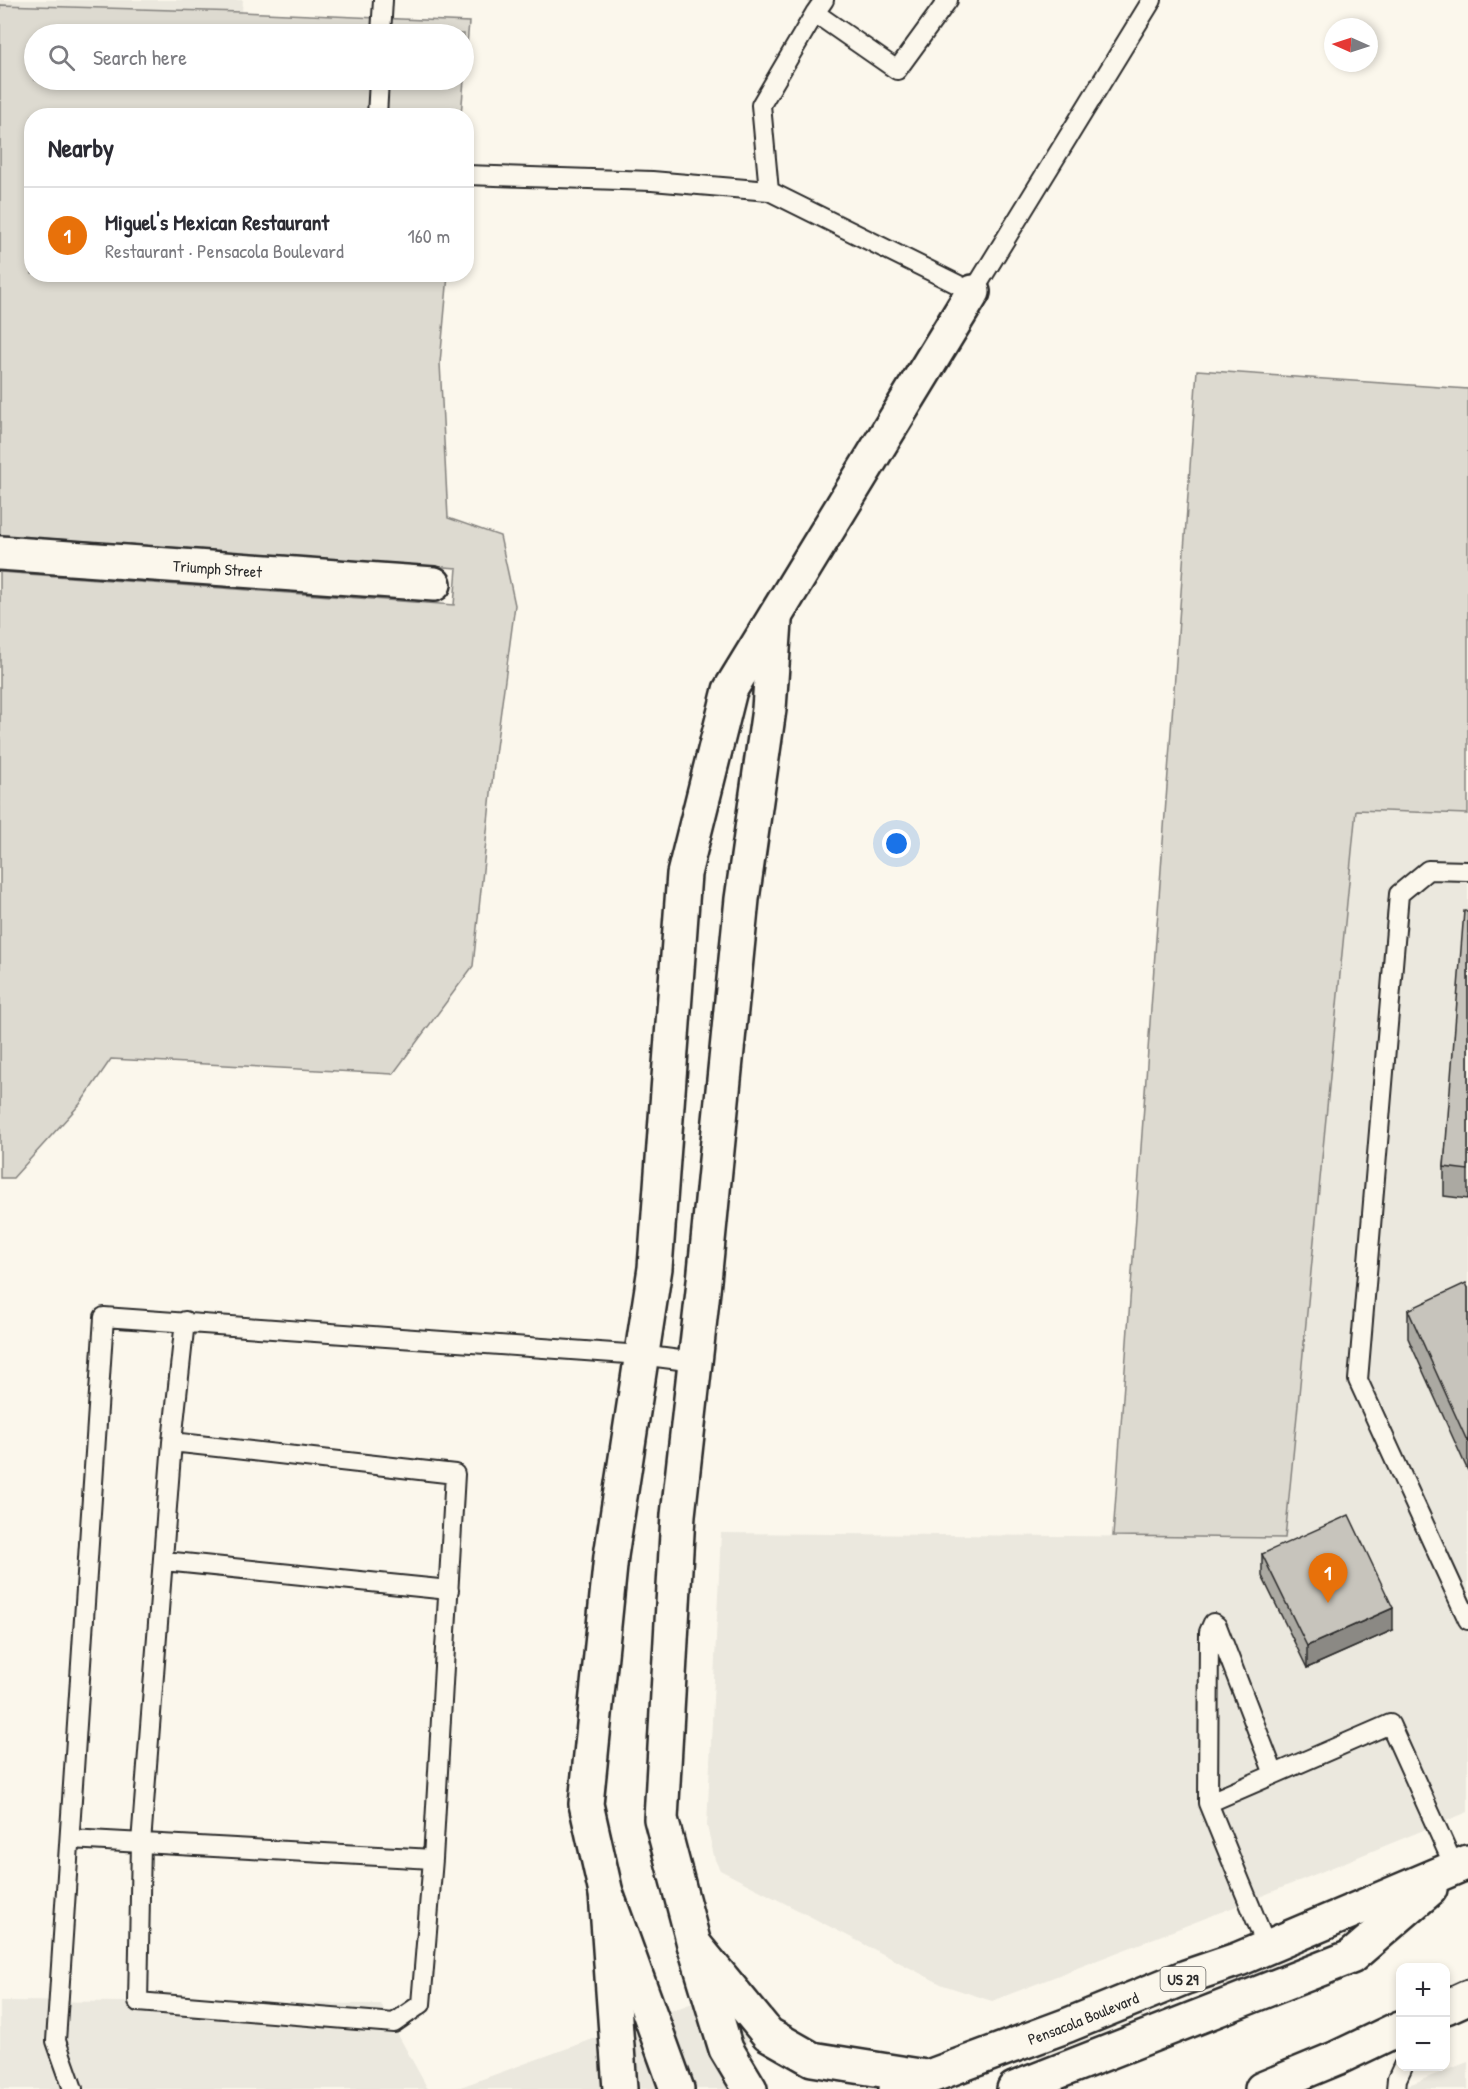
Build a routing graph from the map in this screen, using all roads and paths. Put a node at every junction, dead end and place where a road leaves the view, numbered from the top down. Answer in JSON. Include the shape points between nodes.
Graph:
{"nodes":[{"id":1,"x":383,"y":0,"type":"edge"},
{"id":2,"x":948,"y":0,"type":"edge"},
{"id":3,"x":1152,"y":0,"type":"edge"},
{"id":4,"x":819,"y":6,"type":"edge"},
{"id":5,"x":382,"y":24,"type":"edge"},
{"id":6,"x":378,"y":90,"type":"edge"},
{"id":7,"x":377,"y":108,"type":"edge"},
{"id":8,"x":474,"y":175,"type":"edge"},
{"id":9,"x":769,"y":191,"type":"junction"},
{"id":10,"x":973,"y":292,"type":"junction"},
{"id":11,"x":0,"y":553,"type":"edge"},
{"id":12,"x":434,"y":584,"type":"dead end"},
{"id":13,"x":776,"y":616,"type":"junction"},
{"id":14,"x":1468,"y":871,"type":"edge"},
{"id":15,"x":185,"y":1321,"type":"junction"},
{"id":16,"x":641,"y":1355,"type":"junction"},
{"id":17,"x":695,"y":1362,"type":"junction"},
{"id":18,"x":172,"y":1442,"type":"junction"},
{"id":19,"x":164,"y":1561,"type":"junction"},
{"id":20,"x":448,"y":1590,"type":"junction"},
{"id":21,"x":1468,"y":1620,"type":"edge"},
{"id":22,"x":1274,"y":1774,"type":"junction"},
{"id":23,"x":1208,"y":1803,"type":"junction"},
{"id":24,"x":70,"y":1839,"type":"junction"},
{"id":25,"x":141,"y":1843,"type":"junction"},
{"id":26,"x":433,"y":1859,"type":"junction"},
{"id":27,"x":1461,"y":1865,"type":"edge"},
{"id":28,"x":606,"y":1893,"type":"junction"},
{"id":29,"x":694,"y":1944,"type":"junction"},
{"id":30,"x":1268,"y":1947,"type":"junction"},
{"id":31,"x":1468,"y":1996,"type":"edge"},
{"id":32,"x":1450,"y":2005,"type":"edge"},
{"id":33,"x":1396,"y":2030,"type":"edge"},
{"id":34,"x":1401,"y":2071,"type":"edge"},
{"id":35,"x":927,"y":2077,"type":"junction"},
{"id":36,"x":73,"y":2089,"type":"edge"},
{"id":37,"x":620,"y":2089,"type":"edge"},
{"id":38,"x":678,"y":2089,"type":"edge"},
{"id":39,"x":750,"y":2089,"type":"edge"},
{"id":40,"x":896,"y":2089,"type":"edge"},
{"id":41,"x":1014,"y":2089,"type":"edge"},
{"id":42,"x":1262,"y":2089,"type":"edge"},
{"id":43,"x":1396,"y":2089,"type":"edge"}],
"edges":[{"from":1,"to":5,"type":"lane"},
{"from":2,"to":4,"type":"lane","via":[[897,70]]},
{"from":3,"to":10,"type":"lane"},
{"from":4,"to":9,"type":"lane","via":[[761,105]]},
{"from":6,"to":7,"type":"lane"},
{"from":8,"to":9,"type":"lane","via":[[652,181]]},
{"from":9,"to":10,"type":"lane"},
{"from":10,"to":13,"type":"street"},
{"from":11,"to":12,"type":"street","name":"Triumph Street"},
{"from":13,"to":16,"type":"street","via":[[730,690],[684,874],[655,1268]]},
{"from":13,"to":17,"type":"street","via":[[770,709],[742,899]]},
{"from":14,"to":21,"type":"lane","via":[[1428,870],[1399,894],[1358,1380]]},
{"from":15,"to":16,"type":"lane"},
{"from":15,"to":18,"type":"lane"},
{"from":15,"to":24,"type":"lane","via":[[104,1317]]},
{"from":16,"to":17,"type":"lane"},
{"from":16,"to":28,"type":"street","via":[[610,1556],[586,1804]]},
{"from":17,"to":29,"type":"street","via":[[678,1515],[661,1819]]},
{"from":18,"to":19,"type":"lane"},
{"from":18,"to":20,"type":"lane","via":[[455,1474]]},
{"from":19,"to":20,"type":"lane"},
{"from":19,"to":25,"type":"lane"},
{"from":20,"to":26,"type":"lane"},
{"from":22,"to":23,"type":"lane"},
{"from":22,"to":23,"type":"lane","via":[[1213,1623],[1209,1632]]},
{"from":22,"to":27,"type":"lane","via":[[1390,1724]]},
{"from":23,"to":30,"type":"lane"},
{"from":24,"to":25,"type":"lane"},
{"from":24,"to":36,"type":"lane","via":[[56,2041]]},
{"from":25,"to":26,"type":"lane"},
{"from":25,"to":26,"type":"lane","via":[[138,2002],[394,2023],[421,2004]]},
{"from":27,"to":30,"type":"street","name":"Pensacola Boulevard","number":"US 29"},
{"from":27,"to":41,"type":"street","via":[[1351,1958]]},
{"from":28,"to":37,"type":"street"},
{"from":28,"to":38,"type":"street"},
{"from":29,"to":35,"type":"street","via":[[768,2034],[812,2059]]},
{"from":29,"to":39,"type":"street","via":[[726,2049]]},
{"from":30,"to":35,"type":"street","name":"Pensacola Boulevard","number":"US 29"},
{"from":31,"to":32,"type":"street"},
{"from":33,"to":42,"type":"street"},
{"from":34,"to":43,"type":"lane"},
{"from":35,"to":40,"type":"street","name":"Pensacola Boulevard","number":"US 29"}]}
